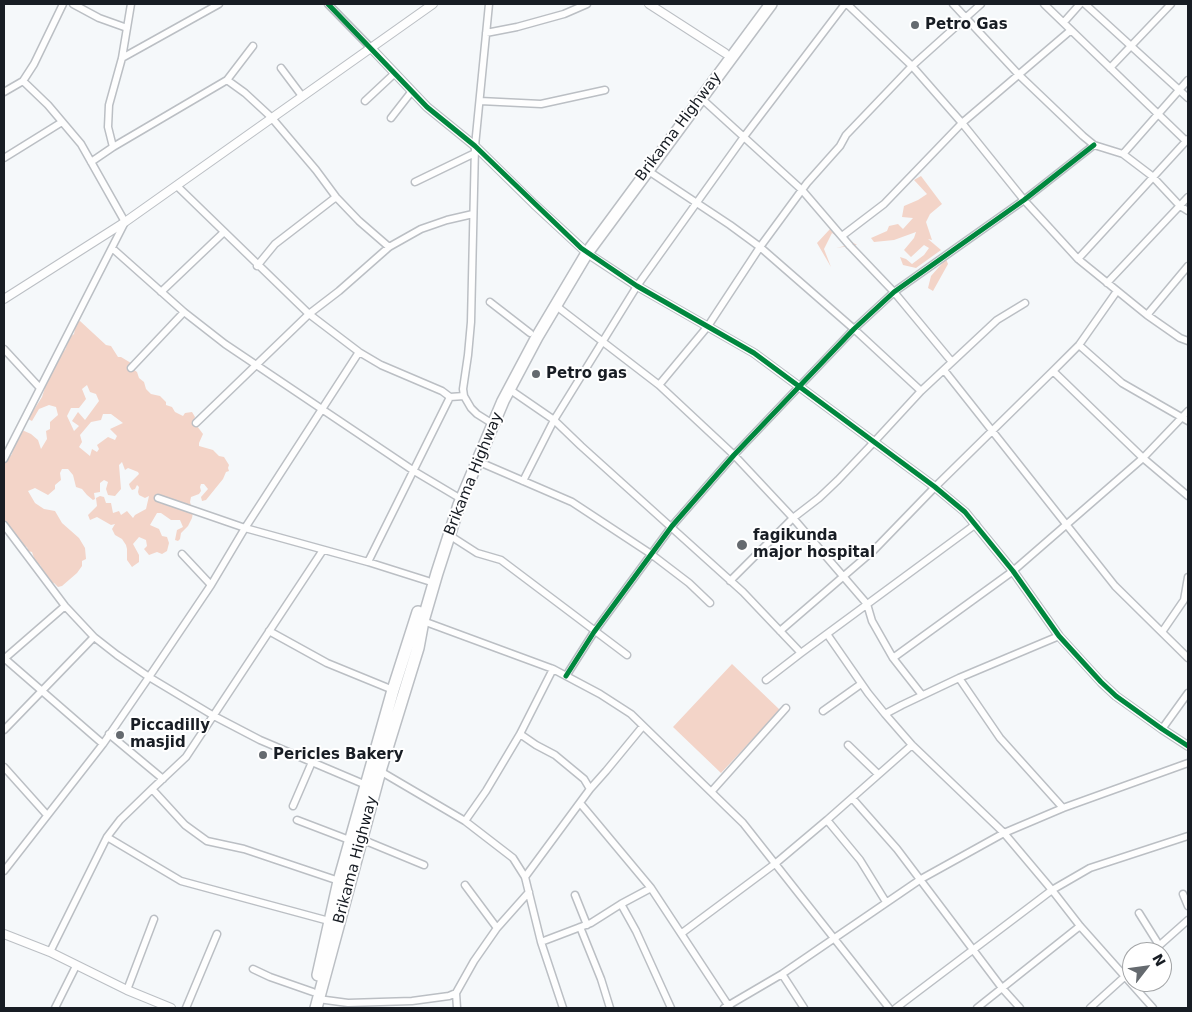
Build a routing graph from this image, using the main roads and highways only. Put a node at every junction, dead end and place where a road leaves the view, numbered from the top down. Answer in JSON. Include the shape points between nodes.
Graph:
{"nodes":[{"id":1,"x":762,"y":4,"type":"edge"},
{"id":2,"x":771,"y":4,"type":"edge"},
{"id":3,"x":584,"y":250,"type":"junction"},
{"id":4,"x":490,"y":422,"type":"junction"},
{"id":5,"x":413,"y":647,"type":"junction"},
{"id":6,"x":357,"y":840,"type":"junction"},
{"id":7,"x":316,"y":1000,"type":"edge"},
{"id":8,"x":309,"y":1008,"type":"edge"}],
"edges":[{"from":1,"to":3,"type":"highway","name":"Brikama Highway"},
{"from":2,"to":3,"type":"highway","name":"Brikama Highway"},
{"from":3,"to":4,"type":"highway","name":"Brikama Highway"},
{"from":3,"to":4,"type":"highway","name":"Brikama Highway","via":[[530,333]]},
{"from":4,"to":5,"type":"highway","name":"Brikama Highway"},
{"from":4,"to":5,"type":"highway","name":"Brikama Highway","via":[[456,496],[428,581]]},
{"from":5,"to":6,"type":"highway","name":"Brikama Highway","via":[[380,771]]},
{"from":5,"to":6,"type":"highway","name":"Brikama Highway","via":[[394,690],[366,785]]},
{"from":6,"to":7,"type":"highway","name":"Brikama Highway"},
{"from":6,"to":7,"type":"highway","name":"Brikama Highway","via":[[339,881]]},
{"from":7,"to":8,"type":"highway","name":"Brikama Highway"}]}
